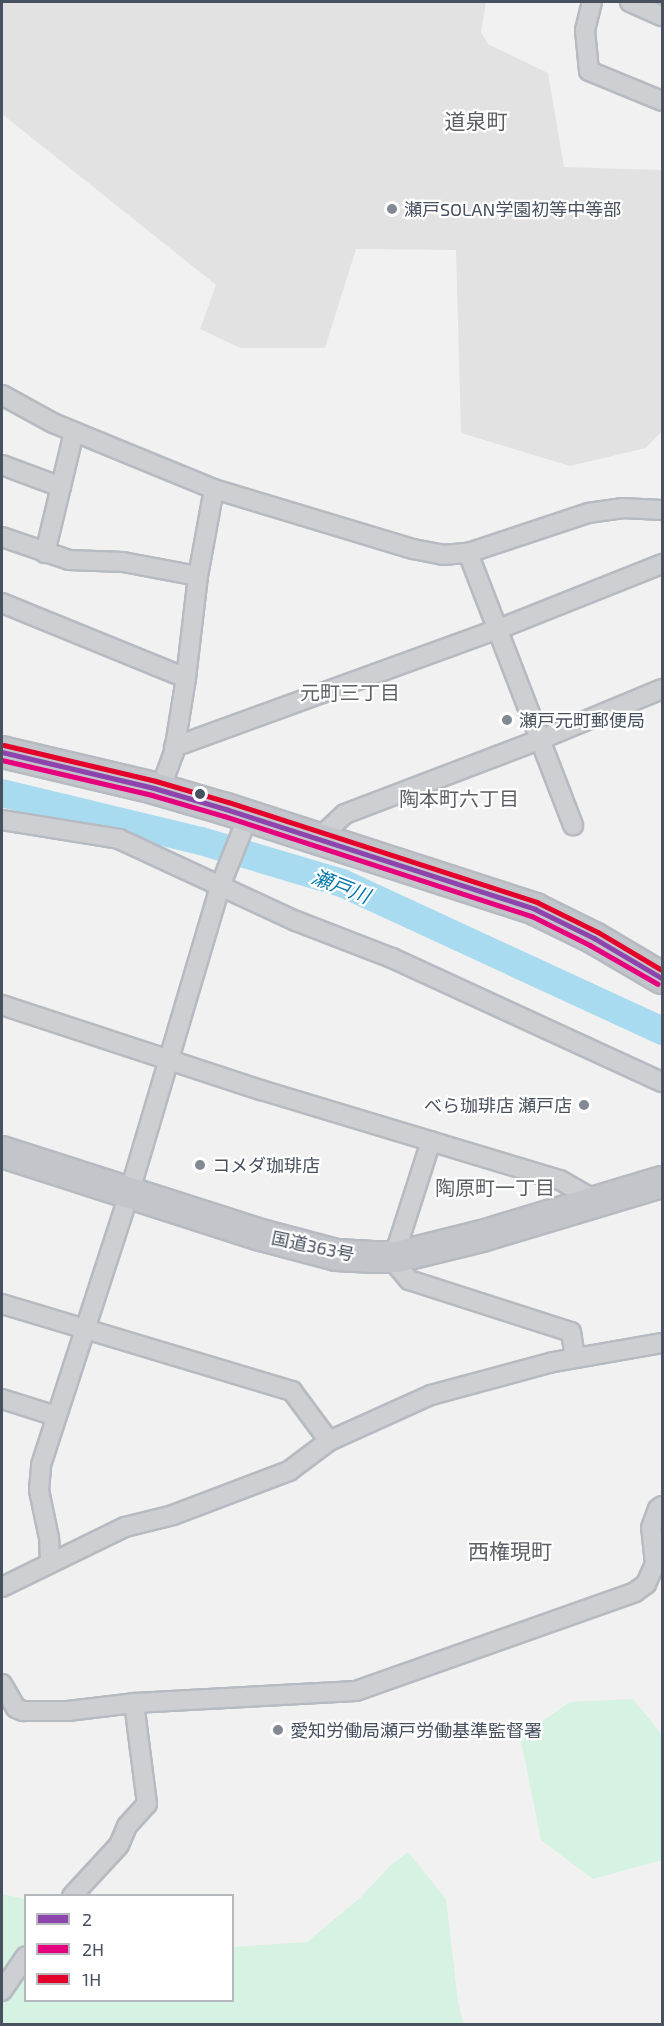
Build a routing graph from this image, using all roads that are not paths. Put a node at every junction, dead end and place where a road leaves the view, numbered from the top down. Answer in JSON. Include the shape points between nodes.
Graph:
{"nodes":[{"id":1,"x":592,"y":2,"type":"edge"},
{"id":2,"x":630,"y":2,"type":"edge"},
{"id":3,"x":663,"y":16,"type":"edge"},
{"id":4,"x":663,"y":101,"type":"edge"},
{"id":5,"x":2,"y":395,"type":"edge"},
{"id":6,"x":74,"y":432,"type":"junction"},
{"id":7,"x":2,"y":465,"type":"edge"},
{"id":8,"x":61,"y":487,"type":"junction"},
{"id":9,"x":214,"y":489,"type":"junction"},
{"id":10,"x":663,"y":510,"type":"edge"},
{"id":11,"x":2,"y":537,"type":"edge"},
{"id":12,"x":45,"y":553,"type":"junction"},
{"id":13,"x":468,"y":553,"type":"junction"},
{"id":14,"x":663,"y":564,"type":"edge"},
{"id":15,"x":198,"y":576,"type":"junction"},
{"id":16,"x":2,"y":603,"type":"edge"},
{"id":17,"x":496,"y":630,"type":"junction"},
{"id":18,"x":186,"y":678,"type":"junction"},
{"id":19,"x":663,"y":688,"type":"edge"},
{"id":20,"x":539,"y":740,"type":"junction"},
{"id":21,"x":174,"y":747,"type":"junction"},
{"id":22,"x":2,"y":752,"type":"edge"},
{"id":23,"x":154,"y":788,"type":"junction"},
{"id":24,"x":2,"y":820,"type":"edge"},
{"id":25,"x":245,"y":823,"type":"junction"},
{"id":26,"x":573,"y":825,"type":"dead end"},
{"id":27,"x":319,"y":838,"type":"junction"},
{"id":28,"x":223,"y":879,"type":"junction"},
{"id":29,"x":663,"y":978,"type":"edge"},
{"id":30,"x":2,"y":1005,"type":"edge"},
{"id":31,"x":168,"y":1059,"type":"junction"},
{"id":32,"x":663,"y":1082,"type":"edge"},
{"id":33,"x":431,"y":1141,"type":"junction"},
{"id":34,"x":2,"y":1152,"type":"edge"},
{"id":35,"x":663,"y":1182,"type":"edge"},
{"id":36,"x":129,"y":1194,"type":"junction"},
{"id":37,"x":598,"y":1202,"type":"junction"},
{"id":38,"x":397,"y":1257,"type":"junction"},
{"id":39,"x":2,"y":1304,"type":"edge"},
{"id":40,"x":85,"y":1329,"type":"junction"},
{"id":41,"x":663,"y":1343,"type":"edge"},
{"id":42,"x":574,"y":1358,"type":"junction"},
{"id":43,"x":2,"y":1399,"type":"edge"},
{"id":44,"x":56,"y":1416,"type":"junction"},
{"id":45,"x":329,"y":1441,"type":"junction"},
{"id":46,"x":663,"y":1506,"type":"edge"},
{"id":47,"x":50,"y":1563,"type":"junction"},
{"id":48,"x":2,"y":1587,"type":"edge"},
{"id":49,"x":2,"y":1684,"type":"edge"},
{"id":50,"x":134,"y":1703,"type":"junction"},
{"id":51,"x":74,"y":1894,"type":"edge"},
{"id":52,"x":24,"y":1959,"type":"edge"},
{"id":53,"x":2,"y":1990,"type":"edge"}],
"edges":[{"from":1,"to":4,"type":"street","via":[[585,30],[589,71]]},
{"from":2,"to":3,"type":"street"},
{"from":5,"to":6,"type":"street"},
{"from":6,"to":8,"type":"street"},
{"from":6,"to":9,"type":"street"},
{"from":7,"to":8,"type":"street"},
{"from":8,"to":12,"type":"street"},
{"from":9,"to":13,"type":"street","via":[[413,549],[443,555]]},
{"from":9,"to":15,"type":"street"},
{"from":10,"to":13,"type":"street","via":[[622,508],[588,513]]},
{"from":11,"to":12,"type":"street"},
{"from":12,"to":15,"type":"street","via":[[69,560],[123,562]]},
{"from":13,"to":17,"type":"street"},
{"from":14,"to":17,"type":"street"},
{"from":15,"to":18,"type":"street"},
{"from":16,"to":18,"type":"street"},
{"from":17,"to":20,"type":"street"},
{"from":17,"to":21,"type":"street"},
{"from":18,"to":21,"type":"street"},
{"from":19,"to":20,"type":"street"},
{"from":20,"to":26,"type":"street"},
{"from":20,"to":27,"type":"street","via":[[345,814]]},
{"from":21,"to":23,"type":"street","via":[[163,782]]},
{"from":22,"to":23,"type":"highway"},
{"from":23,"to":25,"type":"highway"},
{"from":24,"to":28,"type":"street","via":[[119,839]]},
{"from":25,"to":27,"type":"highway"},
{"from":25,"to":28,"type":"street"},
{"from":27,"to":29,"type":"highway","via":[[535,909]]},
{"from":28,"to":31,"type":"street"},
{"from":28,"to":32,"type":"street","via":[[296,921],[392,957]]},
{"from":30,"to":31,"type":"street"},
{"from":31,"to":33,"type":"street"},
{"from":31,"to":36,"type":"street"},
{"from":33,"to":37,"type":"street","via":[[560,1180]]},
{"from":33,"to":38,"type":"street"},
{"from":34,"to":36,"type":"highway","name":"国道363号"},
{"from":35,"to":37,"type":"highway","name":"国道363号"},
{"from":36,"to":38,"type":"highway","name":"国道363号","via":[[336,1255]]},
{"from":36,"to":40,"type":"street"},
{"from":37,"to":38,"type":"highway","name":"国道363号"},
{"from":38,"to":42,"type":"street","via":[[399,1268],[409,1280],[571,1332]]},
{"from":39,"to":40,"type":"street"},
{"from":40,"to":44,"type":"street"},
{"from":40,"to":45,"type":"street","via":[[292,1391]]},
{"from":41,"to":42,"type":"street"},
{"from":42,"to":45,"type":"street","via":[[431,1395]]},
{"from":43,"to":44,"type":"street"},
{"from":44,"to":47,"type":"street","via":[[41,1465],[39,1490]]},
{"from":45,"to":47,"type":"street","via":[[289,1472],[173,1515],[125,1527]]},
{"from":46,"to":50,"type":"street","via":[[651,1528],[655,1564],[646,1584],[635,1592],[356,1691]]},
{"from":47,"to":48,"type":"street"},
{"from":49,"to":50,"type":"street","via":[[16,1708],[23,1711],[68,1711]]},
{"from":50,"to":51,"type":"street","via":[[147,1804],[127,1826],[119,1845]]},
{"from":52,"to":53,"type":"street"}]}
